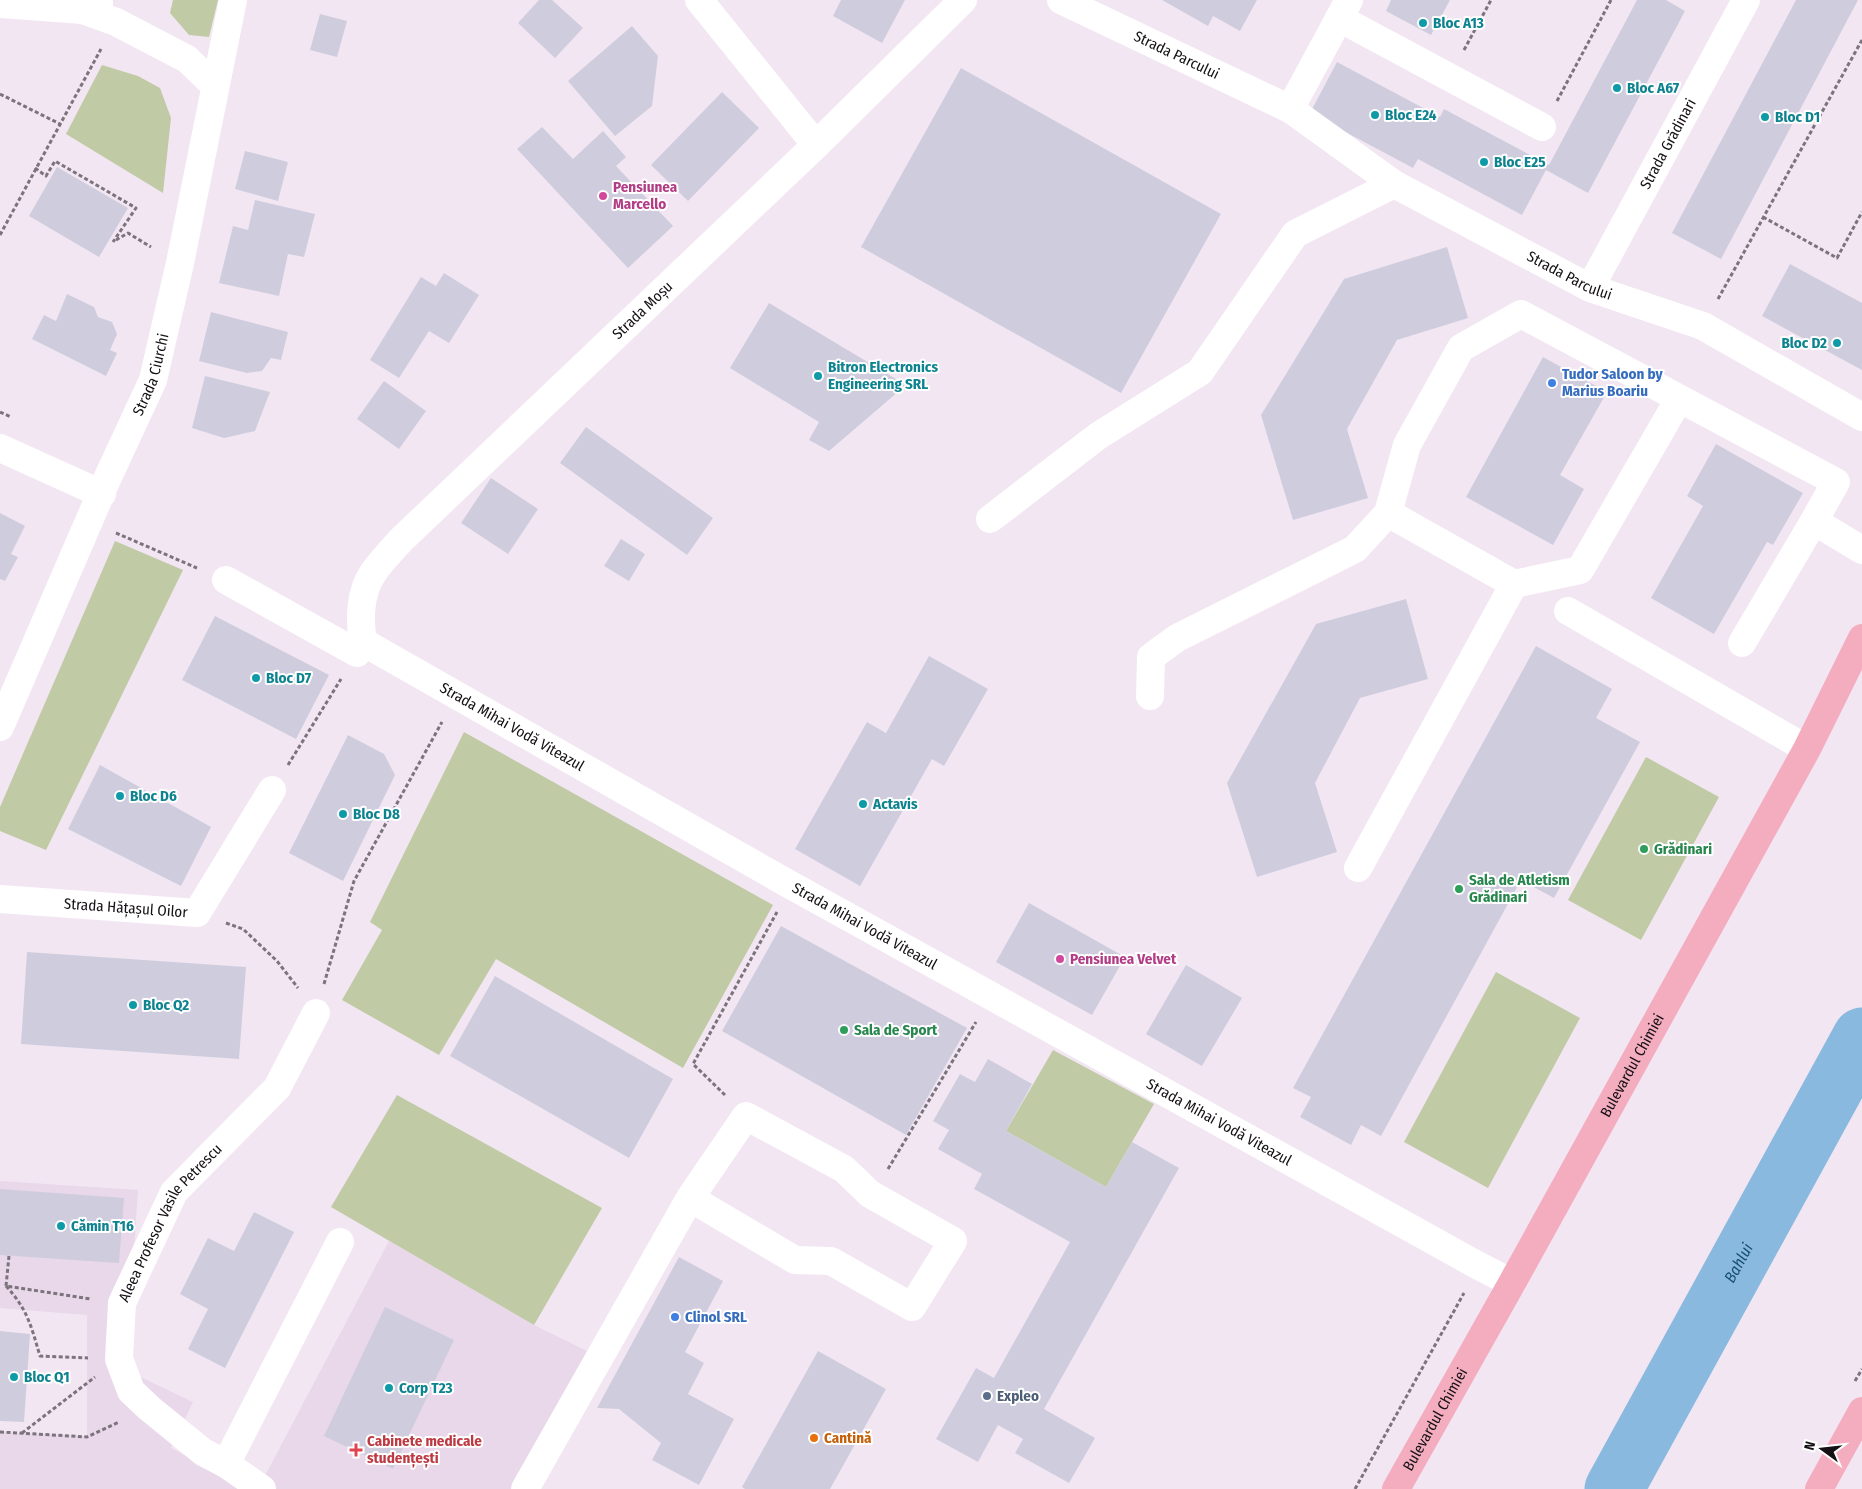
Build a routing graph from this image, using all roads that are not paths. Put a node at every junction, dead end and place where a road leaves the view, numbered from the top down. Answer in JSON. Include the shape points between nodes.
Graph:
{"nodes":[{"id":1,"x":232,"y":0,"type":"edge"},
{"id":2,"x":699,"y":0,"type":"edge"},
{"id":3,"x":963,"y":0,"type":"edge"},
{"id":4,"x":1061,"y":0,"type":"edge"},
{"id":5,"x":1746,"y":0,"type":"edge"},
{"id":6,"x":0,"y":4,"type":"edge"},
{"id":7,"x":1344,"y":9,"type":"edge"},
{"id":8,"x":102,"y":11,"type":"edge"},
{"id":9,"x":215,"y":86,"type":"junction"},
{"id":10,"x":1290,"y":109,"type":"junction"},
{"id":11,"x":1542,"y":128,"type":"road end"},
{"id":12,"x":816,"y":145,"type":"junction"},
{"id":13,"x":1394,"y":184,"type":"junction"},
{"id":14,"x":1590,"y":288,"type":"junction"},
{"id":15,"x":1679,"y":399,"type":"junction"},
{"id":16,"x":1862,"y":417,"type":"edge"},
{"id":17,"x":0,"y":448,"type":"edge"},
{"id":18,"x":102,"y":494,"type":"junction"},
{"id":19,"x":1388,"y":513,"type":"junction"},
{"id":20,"x":990,"y":519,"type":"dead end"},
{"id":21,"x":1814,"y":521,"type":"junction"},
{"id":22,"x":1862,"y":550,"type":"edge"},
{"id":23,"x":226,"y":580,"type":"road end"},
{"id":24,"x":1514,"y":584,"type":"junction"},
{"id":25,"x":1568,"y":611,"type":"dead end"},
{"id":26,"x":1862,"y":638,"type":"edge"},
{"id":27,"x":1742,"y":643,"type":"dead end"},
{"id":28,"x":360,"y":648,"type":"junction"},
{"id":29,"x":1150,"y":696,"type":"dead end"},
{"id":30,"x":0,"y":727,"type":"edge"},
{"id":31,"x":1806,"y":749,"type":"junction"},
{"id":32,"x":272,"y":790,"type":"road end"},
{"id":33,"x":1358,"y":868,"type":"dead end"},
{"id":34,"x":0,"y":899,"type":"edge"},
{"id":35,"x":316,"y":1013,"type":"road end"},
{"id":36,"x":690,"y":1198,"type":"junction"},
{"id":37,"x":340,"y":1242,"type":"dead end"},
{"id":38,"x":1512,"y":1283,"type":"junction"},
{"id":39,"x":1859,"y":1424,"type":"edge"},
{"id":40,"x":226,"y":1464,"type":"junction"},
{"id":41,"x":262,"y":1489,"type":"edge"},
{"id":42,"x":526,"y":1489,"type":"edge"},
{"id":43,"x":1396,"y":1489,"type":"edge"},
{"id":44,"x":1819,"y":1489,"type":"edge"}],
"edges":[{"from":1,"to":9,"type":"street","name":"Strada Ciurchi"},
{"from":2,"to":12,"type":"street"},
{"from":3,"to":12,"type":"street","name":"Strada Moșu"},
{"from":4,"to":10,"type":"street","name":"Strada Parcului"},
{"from":5,"to":14,"type":"street","name":"Strada Grădinari"},
{"from":6,"to":8,"type":"street"},
{"from":7,"to":10,"type":"street"},
{"from":7,"to":11,"type":"street","via":[[1449,78]]},
{"from":8,"to":9,"type":"street","via":[[187,59]]},
{"from":9,"to":18,"type":"street","name":"Strada Ciurchi","via":[[153,380]]},
{"from":10,"to":13,"type":"street","name":"Strada Parcului"},
{"from":12,"to":28,"type":"street","name":"Strada Moșu","via":[[402,540],[373,572],[365,589]]},
{"from":13,"to":14,"type":"street","name":"Strada Parcului"},
{"from":13,"to":20,"type":"street","via":[[1295,234],[1200,372],[1098,436]]},
{"from":14,"to":16,"type":"street","name":"Strada Parcului","via":[[1704,326]]},
{"from":15,"to":19,"type":"street","via":[[1521,314],[1461,348],[1407,445]]},
{"from":15,"to":21,"type":"street","via":[[1836,482]]},
{"from":15,"to":24,"type":"street","via":[[1580,570]]},
{"from":17,"to":18,"type":"street"},
{"from":18,"to":30,"type":"street","name":"Strada Ciurchi"},
{"from":19,"to":24,"type":"street"},
{"from":19,"to":29,"type":"street","via":[[1355,549],[1177,638],[1150,657]]},
{"from":21,"to":22,"type":"street"},
{"from":21,"to":27,"type":"street"},
{"from":23,"to":28,"type":"street","name":"Strada Mihai Vodă Viteazul"},
{"from":24,"to":33,"type":"street"},
{"from":25,"to":31,"type":"street"},
{"from":26,"to":31,"type":"main road","name":"Bulevardul Chimiei"},
{"from":28,"to":38,"type":"street","name":"Strada Mihai Vodă Viteazul","via":[[456,696],[795,888]]},
{"from":31,"to":38,"type":"main road","name":"Bulevardul Chimiei"},
{"from":32,"to":34,"type":"street","name":"Strada Hățașul Oilor","via":[[197,913]]},
{"from":35,"to":40,"type":"street","name":"Aleea Profesor Vasile Petrescu","via":[[276,1088],[174,1192],[122,1303],[119,1359],[131,1390],[203,1452]]},
{"from":36,"to":36,"type":"street","via":[[746,1116],[844,1169],[870,1194],[953,1241],[912,1307],[831,1261],[795,1260]]},
{"from":36,"to":42,"type":"street"},
{"from":37,"to":40,"type":"street"},
{"from":38,"to":43,"type":"main road","name":"Bulevardul Chimiei"},
{"from":39,"to":44,"type":"main road"},
{"from":40,"to":41,"type":"street","name":"Aleea Profesor Vasile Petrescu"}]}
